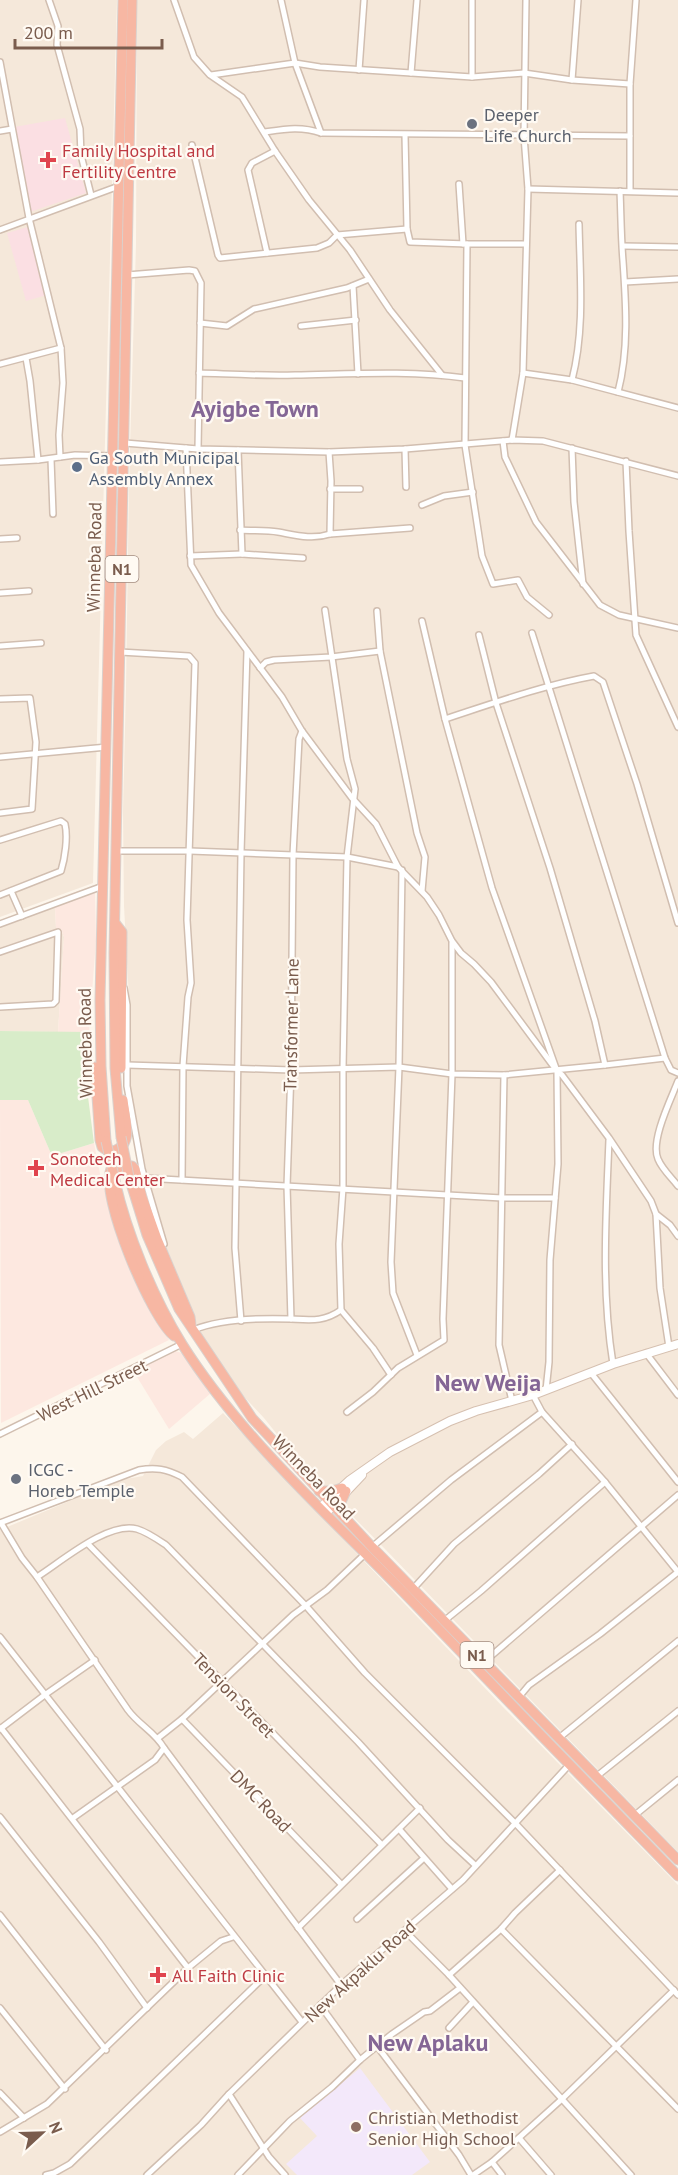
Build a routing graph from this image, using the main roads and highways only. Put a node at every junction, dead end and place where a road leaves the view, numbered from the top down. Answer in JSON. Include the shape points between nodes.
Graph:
{"nodes":[{"id":1,"x":123,"y":0,"type":"edge"},
{"id":2,"x":132,"y":0,"type":"edge"},
{"id":3,"x":111,"y":511,"type":"junction"},
{"id":4,"x":123,"y":512,"type":"junction"},
{"id":5,"x":108,"y":652,"type":"junction"},
{"id":6,"x":120,"y":664,"type":"junction"},
{"id":7,"x":115,"y":923,"type":"junction"},
{"id":8,"x":101,"y":973,"type":"junction"},
{"id":9,"x":191,"y":1330,"type":"junction"},
{"id":10,"x":182,"y":1343,"type":"junction"},
{"id":11,"x":279,"y":1448,"type":"junction"},
{"id":12,"x":270,"y":1455,"type":"junction"},
{"id":13,"x":319,"y":1491,"type":"junction"},
{"id":14,"x":343,"y":1514,"type":"junction"},
{"id":15,"x":410,"y":1593,"type":"junction"},
{"id":16,"x":674,"y":1849,"type":"edge"},
{"id":17,"x":678,"y":1860,"type":"edge"},
{"id":18,"x":678,"y":1876,"type":"edge"}],
"edges":[{"from":1,"to":3,"type":"highway","name":"Winneba Road","number":"N1"},
{"from":2,"to":4,"type":"highway","name":"Winneba Road","number":"N1"},
{"from":3,"to":4,"type":"highway"},
{"from":3,"to":5,"type":"highway","name":"Winneba Road","number":"N1"},
{"from":4,"to":6,"type":"highway","name":"Winneba Road","number":"N1"},
{"from":5,"to":6,"type":"highway","via":[[118,655]]},
{"from":5,"to":8,"type":"highway","name":"Winneba Road","number":"N1"},
{"from":6,"to":7,"type":"highway","name":"Winneba Road","number":"N1"},
{"from":7,"to":8,"type":"highway","via":[[122,932],[122,1093],[127,1140],[123,1147],[109,1152],[100,1140],[95,1082],[94,1022]]},
{"from":7,"to":9,"type":"highway","name":"Winneba Road","number":"N1","bridge":true,"via":[[116,1068],[121,1137],[137,1205],[162,1274]]},
{"from":8,"to":10,"type":"highway","name":"Winneba Road","number":"N1","bridge":true,"via":[[100,1066],[106,1141],[136,1250]]},
{"from":9,"to":10,"type":"highway","via":[[190,1317],[146,1209],[135,1169],[111,1169],[111,1197],[126,1247],[161,1320]]},
{"from":9,"to":11,"type":"highway","name":"Winneba Road","number":"N1","via":[[252,1418]]},
{"from":10,"to":12,"type":"highway","name":"Winneba Road","number":"N1"},
{"from":11,"to":12,"type":"highway"},
{"from":11,"to":13,"type":"highway","name":"Winneba Road","number":"N1"},
{"from":12,"to":15,"type":"highway","name":"Winneba Road","number":"N1","via":[[365,1554]]},
{"from":13,"to":14,"type":"highway","name":"Winneba Road","number":"N1"},
{"from":13,"to":14,"type":"highway","via":[[344,1490]]},
{"from":14,"to":15,"type":"highway","name":"Winneba Road","number":"N1"},
{"from":15,"to":16,"type":"highway","name":"Winneba Road","number":"N1","via":[[444,1621],[635,1815]]},
{"from":15,"to":18,"type":"highway","name":"Winneba Road","number":"N1"},
{"from":16,"to":17,"type":"highway","name":"Winneba Road","number":"N1"}]}
